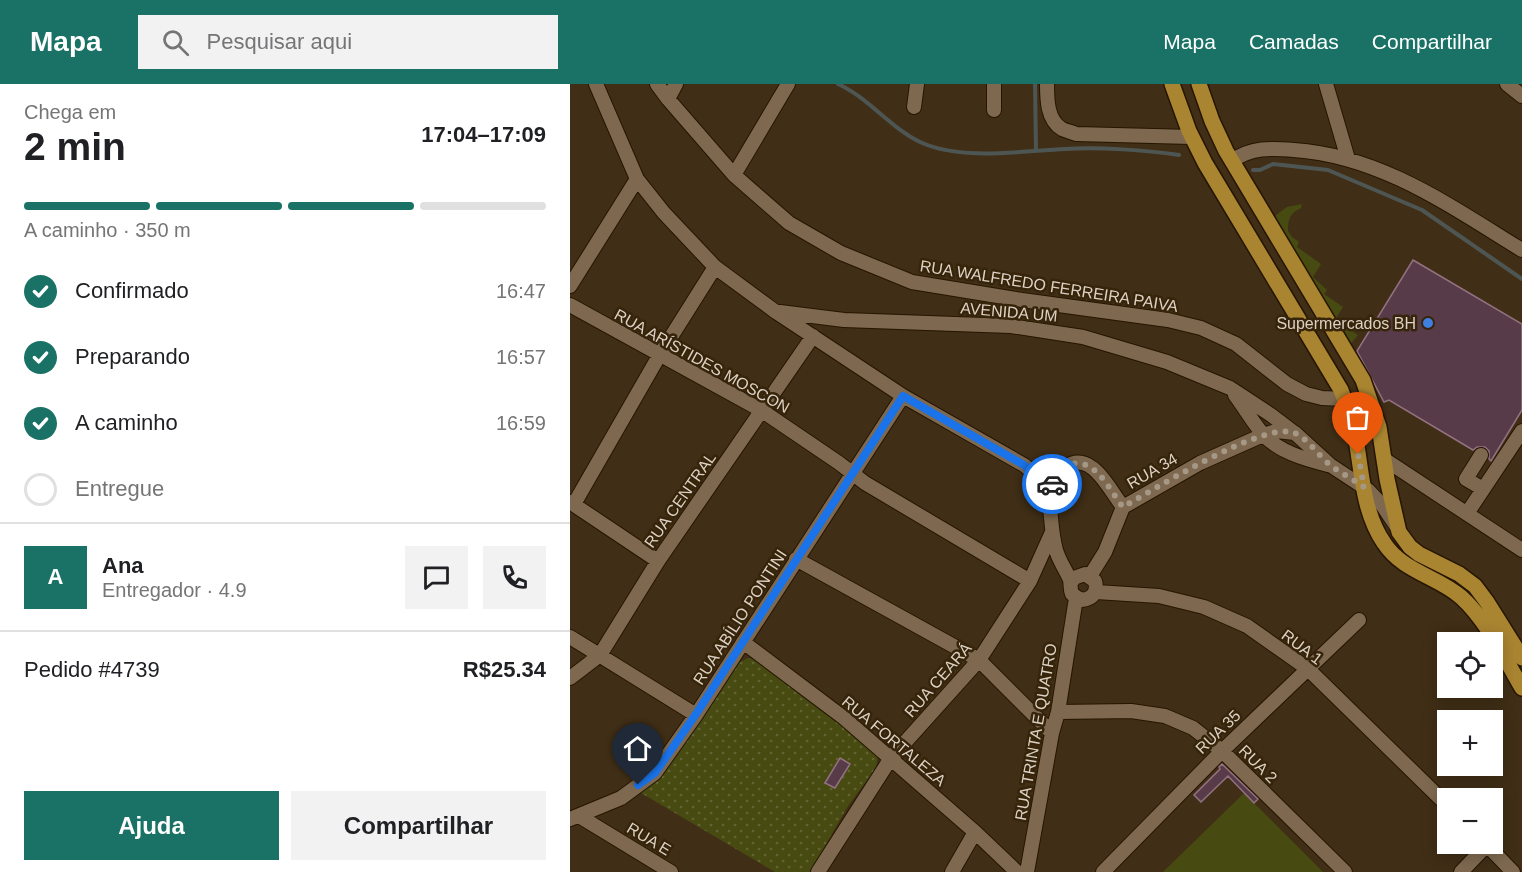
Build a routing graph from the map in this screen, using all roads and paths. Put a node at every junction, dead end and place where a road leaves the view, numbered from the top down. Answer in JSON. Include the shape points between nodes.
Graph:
{"nodes":[{"id":1,"x":596,"y":84,"type":"edge"},
{"id":2,"x":657,"y":84,"type":"edge"},
{"id":3,"x":676,"y":84,"type":"edge"},
{"id":4,"x":788,"y":84,"type":"edge"},
{"id":5,"x":917,"y":84,"type":"edge"},
{"id":6,"x":994,"y":84,"type":"edge"},
{"id":7,"x":1047,"y":84,"type":"edge"},
{"id":8,"x":1172,"y":84,"type":"edge"},
{"id":9,"x":1198,"y":84,"type":"edge"},
{"id":10,"x":1326,"y":84,"type":"edge"},
{"id":11,"x":1507,"y":84,"type":"edge"},
{"id":12,"x":1522,"y":96,"type":"edge"},
{"id":13,"x":668,"y":99,"type":"junction"},
{"id":14,"x":914,"y":107,"type":"dead end"},
{"id":15,"x":994,"y":110,"type":"dead end"},
{"id":16,"x":1192,"y":137,"type":"junction"},
{"id":17,"x":1348,"y":159,"type":"junction"},
{"id":18,"x":1232,"y":160,"type":"junction"},
{"id":19,"x":734,"y":175,"type":"junction"},
{"id":20,"x":637,"y":179,"type":"junction"},
{"id":21,"x":1522,"y":250,"type":"edge"},
{"id":22,"x":715,"y":267,"type":"junction"},
{"id":23,"x":570,"y":286,"type":"edge"},
{"id":24,"x":570,"y":305,"type":"edge"},
{"id":25,"x":777,"y":312,"type":"junction"},
{"id":26,"x":813,"y":336,"type":"junction"},
{"id":27,"x":659,"y":356,"type":"junction"},
{"id":28,"x":1230,"y":388,"type":"junction"},
{"id":29,"x":903,"y":396,"type":"junction"},
{"id":30,"x":1344,"y":399,"type":"junction"},
{"id":31,"x":761,"y":410,"type":"junction"},
{"id":32,"x":1522,"y":431,"type":"edge"},
{"id":33,"x":1296,"y":434,"type":"junction"},
{"id":34,"x":1263,"y":435,"type":"junction"},
{"id":35,"x":1481,"y":455,"type":"dead end"},
{"id":36,"x":1384,"y":459,"type":"junction"},
{"id":37,"x":1330,"y":465,"type":"junction"},
{"id":38,"x":853,"y":475,"type":"junction"},
{"id":39,"x":1364,"y":487,"type":"junction"},
{"id":40,"x":1483,"y":489,"type":"junction"},
{"id":41,"x":1048,"y":494,"type":"junction"},
{"id":42,"x":572,"y":503,"type":"edge"},
{"id":43,"x":1123,"y":507,"type":"junction"},
{"id":44,"x":1468,"y":512,"type":"junction"},
{"id":45,"x":1053,"y":532,"type":"junction"},
{"id":46,"x":1399,"y":532,"type":"junction"},
{"id":47,"x":1522,"y":550,"type":"edge"},
{"id":48,"x":796,"y":559,"type":"junction"},
{"id":49,"x":658,"y":561,"type":"junction"},
{"id":50,"x":1090,"y":576,"type":"junction"},
{"id":51,"x":1030,"y":581,"type":"junction"},
{"id":52,"x":1071,"y":583,"type":"junction"},
{"id":53,"x":1096,"y":592,"type":"junction"},
{"id":54,"x":1076,"y":598,"type":"junction"},
{"id":55,"x":1359,"y":620,"type":"dead end"},
{"id":56,"x":570,"y":637,"type":"edge"},
{"id":57,"x":743,"y":642,"type":"junction"},
{"id":58,"x":600,"y":655,"type":"junction"},
{"id":59,"x":1522,"y":658,"type":"edge"},
{"id":60,"x":979,"y":660,"type":"junction"},
{"id":61,"x":1308,"y":669,"type":"junction"},
{"id":62,"x":570,"y":678,"type":"edge"},
{"id":63,"x":1522,"y":688,"type":"edge"},
{"id":64,"x":1058,"y":712,"type":"junction"},
{"id":65,"x":696,"y":714,"type":"junction"},
{"id":66,"x":1052,"y":733,"type":"junction"},
{"id":67,"x":1222,"y":751,"type":"junction"},
{"id":68,"x":891,"y":758,"type":"junction"},
{"id":69,"x":1437,"y":795,"type":"edge"},
{"id":70,"x":574,"y":817,"type":"edge"},
{"id":71,"x":975,"y":832,"type":"junction"},
{"id":72,"x":1477,"y":854,"type":"edge"},
{"id":73,"x":1496,"y":854,"type":"edge"},
{"id":74,"x":672,"y":872,"type":"edge"},
{"id":75,"x":818,"y":872,"type":"edge"},
{"id":76,"x":952,"y":872,"type":"edge"},
{"id":77,"x":1017,"y":872,"type":"edge"},
{"id":78,"x":1027,"y":872,"type":"edge"},
{"id":79,"x":1103,"y":872,"type":"edge"},
{"id":80,"x":1345,"y":872,"type":"edge"},
{"id":81,"x":1461,"y":872,"type":"edge"},
{"id":82,"x":1513,"y":872,"type":"edge"}],
"edges":[{"from":1,"to":20,"type":"street"},
{"from":2,"to":13,"type":"street","name":"RUA WALFREDO FERREIRA PAIVA"},
{"from":3,"to":13,"type":"street"},
{"from":4,"to":19,"type":"street"},
{"from":5,"to":14,"type":"street"},
{"from":6,"to":15,"type":"street"},
{"from":7,"to":16,"type":"street","via":[[1047,104],[1060,129],[1076,134]]},
{"from":8,"to":16,"type":"main road"},
{"from":9,"to":18,"type":"main road"},
{"from":10,"to":17,"type":"street"},
{"from":11,"to":12,"type":"street"},
{"from":13,"to":19,"type":"street","name":"RUA WALFREDO FERREIRA PAIVA"},
{"from":16,"to":30,"type":"main road"},
{"from":17,"to":18,"type":"street","via":[[1268,149],[1253,150]]},
{"from":17,"to":21,"type":"street","via":[[1416,186]]},
{"from":18,"to":36,"type":"main road","via":[[1356,366],[1375,411]]},
{"from":19,"to":30,"type":"street","name":"RUA WALFREDO FERREIRA PAIVA","via":[[789,223],[841,254],[912,282],[1201,328],[1236,344],[1306,394]]},
{"from":20,"to":22,"type":"street"},
{"from":20,"to":23,"type":"street"},
{"from":22,"to":25,"type":"street"},
{"from":22,"to":27,"type":"street"},
{"from":24,"to":27,"type":"street","name":"RUA ARÍSTIDES MOSCON"},
{"from":25,"to":26,"type":"street"},
{"from":25,"to":28,"type":"street","name":"AVENIDA UM","via":[[844,320],[1011,326],[1083,337],[1167,362]]},
{"from":26,"to":29,"type":"street"},
{"from":26,"to":31,"type":"street","name":"RUA CENTRAL"},
{"from":27,"to":31,"type":"street","name":"RUA ARÍSTIDES MOSCON"},
{"from":27,"to":42,"type":"street"},
{"from":28,"to":33,"type":"street","name":"AVENIDA UM"},
{"from":28,"to":34,"type":"street","name":"AVENIDA UM"},
{"from":29,"to":38,"type":"street","name":"RUA ABÍLIO PONTINI"},
{"from":29,"to":41,"type":"street","via":[[1024,465],[1044,484]]},
{"from":30,"to":39,"type":"main road","via":[[1355,432]]},
{"from":31,"to":38,"type":"street","name":"RUA ARÍSTIDES MOSCON"},
{"from":31,"to":49,"type":"street","name":"RUA CENTRAL"},
{"from":32,"to":40,"type":"street"},
{"from":33,"to":34,"type":"street","via":[[1276,431]]},
{"from":33,"to":37,"type":"street","name":"AVENIDA UM"},
{"from":34,"to":37,"type":"street","name":"AVENIDA UM","via":[[1286,451]]},
{"from":34,"to":43,"type":"street","name":"RUA 34","via":[[1200,463]]},
{"from":35,"to":40,"type":"street","via":[[1466,479]]},
{"from":36,"to":44,"type":"street"},
{"from":36,"to":46,"type":"main road"},
{"from":37,"to":39,"type":"street","name":"AVENIDA UM"},
{"from":38,"to":48,"type":"street","name":"RUA ABÍLIO PONTINI"},
{"from":38,"to":51,"type":"street","name":"RUA ARÍSTIDES MOSCON"},
{"from":39,"to":46,"type":"street","name":"AVENIDA UM","via":[[1383,506]]},
{"from":39,"to":63,"type":"main road","via":[[1375,527],[1390,552],[1405,566],[1454,591],[1470,605]]},
{"from":40,"to":44,"type":"street"},
{"from":41,"to":43,"type":"street","via":[[1060,469],[1082,463],[1097,472]]},
{"from":41,"to":45,"type":"street"},
{"from":42,"to":49,"type":"street"},
{"from":43,"to":50,"type":"street","via":[[1105,552]]},
{"from":44,"to":47,"type":"street"},
{"from":45,"to":51,"type":"street","name":"RUA CEARÁ"},
{"from":45,"to":52,"type":"street","via":[[1056,550]]},
{"from":46,"to":59,"type":"main road","via":[[1419,554],[1474,586]]},
{"from":48,"to":57,"type":"street","name":"RUA ABÍLIO PONTINI"},
{"from":48,"to":60,"type":"street"},
{"from":49,"to":58,"type":"street","name":"RUA CENTRAL"},
{"from":50,"to":52,"type":"street","via":[[1079,575]]},
{"from":50,"to":53,"type":"street"},
{"from":51,"to":60,"type":"street","name":"RUA CEARÁ"},
{"from":52,"to":54,"type":"street"},
{"from":53,"to":54,"type":"street","via":[[1087,600]]},
{"from":53,"to":61,"type":"street","name":"RUA 1","via":[[1160,596],[1204,607],[1247,626]]},
{"from":54,"to":64,"type":"street","name":"RUA TRINTA E QUATRO"},
{"from":55,"to":61,"type":"street","name":"RUA 35"},
{"from":56,"to":58,"type":"street"},
{"from":57,"to":65,"type":"street","name":"RUA ABÍLIO PONTINI"},
{"from":57,"to":68,"type":"street","name":"RUA FORTALEZA"},
{"from":58,"to":62,"type":"street","name":"RUA CENTRAL"},
{"from":58,"to":65,"type":"street"},
{"from":60,"to":66,"type":"street"},
{"from":60,"to":68,"type":"street","name":"RUA CEARÁ"},
{"from":61,"to":67,"type":"street","name":"RUA 35"},
{"from":61,"to":69,"type":"street","name":"RUA 1"},
{"from":64,"to":66,"type":"street","name":"RUA TRINTA E QUATRO"},
{"from":64,"to":67,"type":"street","name":"RUA 2","via":[[1131,711],[1165,716],[1193,728]]},
{"from":65,"to":70,"type":"street","name":"RUA ABÍLIO PONTINI","via":[[655,773],[621,798]]},
{"from":66,"to":78,"type":"street","name":"RUA TRINTA E QUATRO"},
{"from":67,"to":79,"type":"street","name":"RUA 35"},
{"from":67,"to":80,"type":"street","name":"RUA 2"},
{"from":68,"to":71,"type":"street","name":"RUA FORTALEZA"},
{"from":68,"to":75,"type":"street","name":"RUA CEARÁ"},
{"from":70,"to":74,"type":"street","name":"RUA E"},
{"from":71,"to":76,"type":"street"},
{"from":71,"to":77,"type":"street","name":"RUA FORTALEZA"},
{"from":72,"to":81,"type":"street"},
{"from":73,"to":82,"type":"street"}]}
